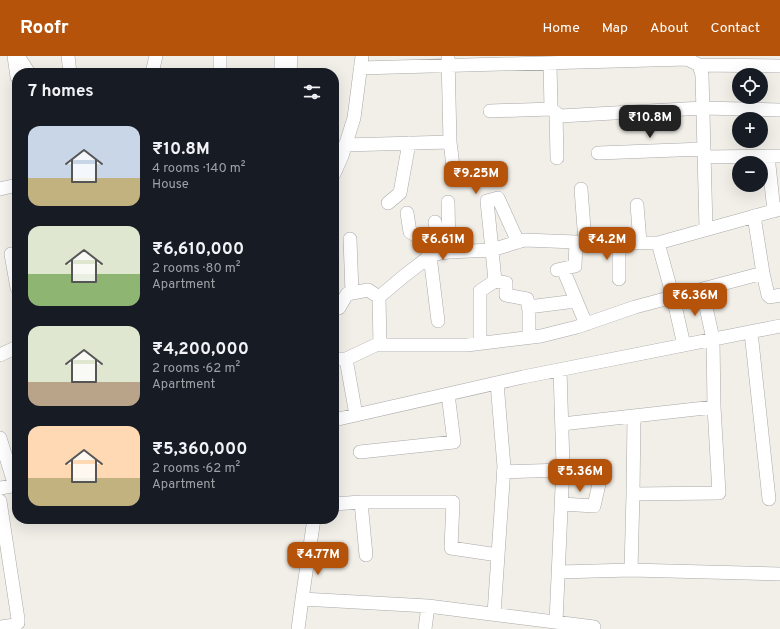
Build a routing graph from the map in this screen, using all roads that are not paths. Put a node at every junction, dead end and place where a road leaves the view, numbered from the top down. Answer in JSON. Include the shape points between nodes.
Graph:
{"nodes":[{"id":1,"x":14,"y":56,"type":"edge"},
{"id":2,"x":18,"y":56,"type":"edge"},
{"id":3,"x":68,"y":56,"type":"edge"},
{"id":4,"x":156,"y":56,"type":"edge"},
{"id":5,"x":220,"y":56,"type":"edge"},
{"id":6,"x":281,"y":56,"type":"edge"},
{"id":7,"x":291,"y":56,"type":"edge"},
{"id":8,"x":613,"y":59,"type":"edge"},
{"id":9,"x":515,"y":60,"type":"edge"},
{"id":10,"x":448,"y":61,"type":"edge"},
{"id":11,"x":361,"y":62,"type":"edge"},
{"id":12,"x":550,"y":63,"type":"junction"},
{"id":13,"x":699,"y":65,"type":"junction"},
{"id":14,"x":780,"y":66,"type":"edge"},
{"id":15,"x":16,"y":68,"type":"edge"},
{"id":16,"x":26,"y":68,"type":"edge"},
{"id":17,"x":69,"y":68,"type":"edge"},
{"id":18,"x":153,"y":68,"type":"edge"},
{"id":19,"x":220,"y":68,"type":"edge"},
{"id":20,"x":281,"y":68,"type":"edge"},
{"id":21,"x":290,"y":68,"type":"edge"},
{"id":22,"x":703,"y":108,"type":"junction"},
{"id":23,"x":780,"y":110,"type":"edge"},
{"id":24,"x":490,"y":111,"type":"dead end"},
{"id":25,"x":553,"y":111,"type":"junction"},
{"id":26,"x":450,"y":142,"type":"junction"},
{"id":27,"x":409,"y":143,"type":"junction"},
{"id":28,"x":346,"y":145,"type":"junction"},
{"id":29,"x":598,"y":153,"type":"dead end"},
{"id":30,"x":704,"y":153,"type":"junction"},
{"id":31,"x":774,"y":156,"type":"edge"},
{"id":32,"x":557,"y":158,"type":"dead end"},
{"id":33,"x":339,"y":163,"type":"edge"},
{"id":34,"x":453,"y":166,"type":"dead end"},
{"id":35,"x":12,"y":186,"type":"edge"},
{"id":36,"x":0,"y":188,"type":"edge"},
{"id":37,"x":581,"y":189,"type":"dead end"},
{"id":38,"x":448,"y":202,"type":"dead end"},
{"id":39,"x":388,"y":203,"type":"dead end"},
{"id":40,"x":637,"y":206,"type":"dead end"},
{"id":41,"x":777,"y":210,"type":"edge"},
{"id":42,"x":407,"y":213,"type":"dead end"},
{"id":43,"x":754,"y":216,"type":"junction"},
{"id":44,"x":435,"y":222,"type":"dead end"},
{"id":45,"x":706,"y":229,"type":"junction"},
{"id":46,"x":350,"y":239,"type":"dead end"},
{"id":47,"x":518,"y":242,"type":"junction"},
{"id":48,"x":580,"y":242,"type":"junction"},
{"id":49,"x":619,"y":242,"type":"junction"},
{"id":50,"x":640,"y":242,"type":"junction"},
{"id":51,"x":658,"y":242,"type":"junction"},
{"id":52,"x":492,"y":250,"type":"junction"},
{"id":53,"x":9,"y":254,"type":"edge"},
{"id":54,"x":440,"y":254,"type":"junction"},
{"id":55,"x":12,"y":267,"type":"edge"},
{"id":56,"x":763,"y":273,"type":"junction"},
{"id":57,"x":619,"y":279,"type":"dead end"},
{"id":58,"x":495,"y":282,"type":"junction"},
{"id":59,"x":702,"y":289,"type":"junction"},
{"id":60,"x":352,"y":293,"type":"junction"},
{"id":61,"x":780,"y":295,"type":"edge"},
{"id":62,"x":379,"y":297,"type":"junction"},
{"id":63,"x":673,"y":297,"type":"junction"},
{"id":64,"x":576,"y":301,"type":"junction"},
{"id":65,"x":528,"y":307,"type":"junction"},
{"id":66,"x":339,"y":308,"type":"edge"},
{"id":67,"x":438,"y":321,"type":"dead end"},
{"id":68,"x":586,"y":324,"type":"junction"},
{"id":69,"x":780,"y":326,"type":"edge"},
{"id":70,"x":751,"y":332,"type":"junction"},
{"id":71,"x":529,"y":337,"type":"junction"},
{"id":72,"x":713,"y":339,"type":"junction"},
{"id":73,"x":380,"y":343,"type":"junction"},
{"id":74,"x":480,"y":344,"type":"junction"},
{"id":75,"x":684,"y":345,"type":"junction"},
{"id":76,"x":12,"y":349,"type":"edge"},
{"id":77,"x":0,"y":355,"type":"edge"},
{"id":78,"x":340,"y":359,"type":"edge"},
{"id":79,"x":560,"y":370,"type":"junction"},
{"id":80,"x":497,"y":383,"type":"junction"},
{"id":81,"x":448,"y":394,"type":"junction"},
{"id":82,"x":714,"y":407,"type":"junction"},
{"id":83,"x":356,"y":415,"type":"junction"},
{"id":84,"x":634,"y":416,"type":"junction"},
{"id":85,"x":339,"y":419,"type":"edge"},
{"id":86,"x":562,"y":424,"type":"junction"},
{"id":87,"x":0,"y":438,"type":"edge"},
{"id":88,"x":360,"y":452,"type":"dead end"},
{"id":89,"x":563,"y":470,"type":"junction"},
{"id":90,"x":503,"y":472,"type":"junction"},
{"id":91,"x":12,"y":474,"type":"edge"},
{"id":92,"x":599,"y":484,"type":"dead end"},
{"id":93,"x":12,"y":486,"type":"edge"},
{"id":94,"x":0,"y":488,"type":"edge"},
{"id":95,"x":633,"y":494,"type":"junction"},
{"id":96,"x":770,"y":500,"type":"dead end"},
{"id":97,"x":0,"y":502,"type":"edge"},
{"id":98,"x":361,"y":502,"type":"junction"},
{"id":99,"x":339,"y":504,"type":"edge"},
{"id":100,"x":562,"y":504,"type":"junction"},
{"id":101,"x":313,"y":524,"type":"edge"},
{"id":102,"x":366,"y":554,"type":"dead end"},
{"id":103,"x":498,"y":555,"type":"junction"},
{"id":104,"x":632,"y":570,"type":"junction"},
{"id":105,"x":6,"y":572,"type":"edge"},
{"id":106,"x":559,"y":572,"type":"junction"},
{"id":107,"x":780,"y":574,"type":"edge"},
{"id":108,"x":302,"y":599,"type":"junction"},
{"id":109,"x":428,"y":606,"type":"junction"},
{"id":110,"x":494,"y":614,"type":"junction"},
{"id":111,"x":556,"y":622,"type":"junction"},
{"id":112,"x":1,"y":627,"type":"edge"},
{"id":113,"x":598,"y":628,"type":"edge"},
{"id":114,"x":298,"y":629,"type":"edge"},
{"id":115,"x":425,"y":629,"type":"edge"}],
"edges":[{"from":1,"to":15,"type":"street"},
{"from":2,"to":16,"type":"street"},
{"from":3,"to":17,"type":"street"},
{"from":4,"to":18,"type":"street"},
{"from":5,"to":19,"type":"street"},
{"from":6,"to":20,"type":"street"},
{"from":7,"to":21,"type":"street"},
{"from":8,"to":12,"type":"street"},
{"from":8,"to":13,"type":"street","via":[[688,59]]},
{"from":9,"to":10,"type":"street"},
{"from":9,"to":12,"type":"street"},
{"from":10,"to":11,"type":"street"},
{"from":10,"to":26,"type":"street"},
{"from":11,"to":28,"type":"street","via":[[354,118]]},
{"from":12,"to":25,"type":"street"},
{"from":13,"to":14,"type":"street"},
{"from":13,"to":22,"type":"street","via":[[702,75]]},
{"from":22,"to":23,"type":"street"},
{"from":22,"to":25,"type":"street","via":[[560,116]]},
{"from":22,"to":30,"type":"street"},
{"from":24,"to":25,"type":"street"},
{"from":25,"to":32,"type":"street"},
{"from":26,"to":27,"type":"street"},
{"from":26,"to":34,"type":"street"},
{"from":27,"to":28,"type":"street"},
{"from":27,"to":39,"type":"street","via":[[400,192]]},
{"from":28,"to":33,"type":"street"},
{"from":29,"to":30,"type":"street"},
{"from":30,"to":31,"type":"street"},
{"from":30,"to":45,"type":"street"},
{"from":31,"to":41,"type":"street"},
{"from":35,"to":36,"type":"street"},
{"from":37,"to":48,"type":"street"},
{"from":38,"to":54,"type":"street"},
{"from":40,"to":50,"type":"street"},
{"from":41,"to":43,"type":"street"},
{"from":42,"to":54,"type":"street","via":[[410,232]]},
{"from":43,"to":45,"type":"street"},
{"from":43,"to":56,"type":"street"},
{"from":44,"to":54,"type":"street"},
{"from":45,"to":51,"type":"street"},
{"from":46,"to":60,"type":"street"},
{"from":47,"to":48,"type":"street"},
{"from":47,"to":52,"type":"street"},
{"from":47,"to":52,"type":"street","via":[[498,198],[487,201]]},
{"from":48,"to":49,"type":"street"},
{"from":48,"to":64,"type":"street","via":[[575,266],[560,270]]},
{"from":49,"to":50,"type":"street"},
{"from":49,"to":57,"type":"street"},
{"from":50,"to":51,"type":"street"},
{"from":51,"to":63,"type":"street"},
{"from":52,"to":54,"type":"street"},
{"from":52,"to":58,"type":"street"},
{"from":53,"to":55,"type":"street"},
{"from":54,"to":62,"type":"street","via":[[404,276]]},
{"from":54,"to":67,"type":"street"},
{"from":56,"to":59,"type":"street"},
{"from":56,"to":61,"type":"street","via":[[768,295]]},
{"from":58,"to":65,"type":"street","via":[[506,283],[506,295],[527,299]]},
{"from":58,"to":74,"type":"street","via":[[480,291]]},
{"from":59,"to":63,"type":"street"},
{"from":59,"to":72,"type":"street"},
{"from":60,"to":62,"type":"street","via":[[368,290]]},
{"from":60,"to":66,"type":"street","via":[[347,294]]},
{"from":62,"to":73,"type":"street"},
{"from":63,"to":68,"type":"street"},
{"from":63,"to":75,"type":"street"},
{"from":64,"to":65,"type":"street"},
{"from":64,"to":68,"type":"street"},
{"from":65,"to":71,"type":"street"},
{"from":68,"to":71,"type":"street"},
{"from":69,"to":70,"type":"street"},
{"from":70,"to":72,"type":"street"},
{"from":70,"to":96,"type":"street"},
{"from":71,"to":74,"type":"street"},
{"from":72,"to":75,"type":"street"},
{"from":72,"to":82,"type":"street"},
{"from":73,"to":74,"type":"street"},
{"from":73,"to":78,"type":"street"},
{"from":75,"to":79,"type":"street"},
{"from":76,"to":77,"type":"street"},
{"from":78,"to":83,"type":"street"},
{"from":79,"to":80,"type":"street"},
{"from":79,"to":86,"type":"street"},
{"from":80,"to":81,"type":"street"},
{"from":80,"to":90,"type":"street"},
{"from":81,"to":83,"type":"street"},
{"from":81,"to":88,"type":"street","via":[[454,442]]},
{"from":82,"to":84,"type":"street"},
{"from":82,"to":95,"type":"street","via":[[719,493]]},
{"from":83,"to":85,"type":"street"},
{"from":84,"to":86,"type":"street"},
{"from":84,"to":95,"type":"street"},
{"from":86,"to":89,"type":"street"},
{"from":87,"to":91,"type":"street"},
{"from":89,"to":90,"type":"street"},
{"from":89,"to":100,"type":"street"},
{"from":90,"to":103,"type":"street"},
{"from":92,"to":100,"type":"street","via":[[594,506]]},
{"from":93,"to":94,"type":"street"},
{"from":95,"to":104,"type":"street"},
{"from":97,"to":105,"type":"street"},
{"from":98,"to":99,"type":"street"},
{"from":98,"to":102,"type":"street"},
{"from":98,"to":103,"type":"street","via":[[453,502],[451,548]]},
{"from":100,"to":106,"type":"street"},
{"from":101,"to":108,"type":"street"},
{"from":103,"to":110,"type":"street"},
{"from":104,"to":106,"type":"street"},
{"from":104,"to":107,"type":"street"},
{"from":105,"to":112,"type":"street","via":[[18,623]]},
{"from":106,"to":111,"type":"street"},
{"from":108,"to":109,"type":"street"},
{"from":108,"to":114,"type":"street"},
{"from":109,"to":110,"type":"street"},
{"from":109,"to":115,"type":"street"},
{"from":110,"to":111,"type":"street"},
{"from":111,"to":113,"type":"street"}]}
